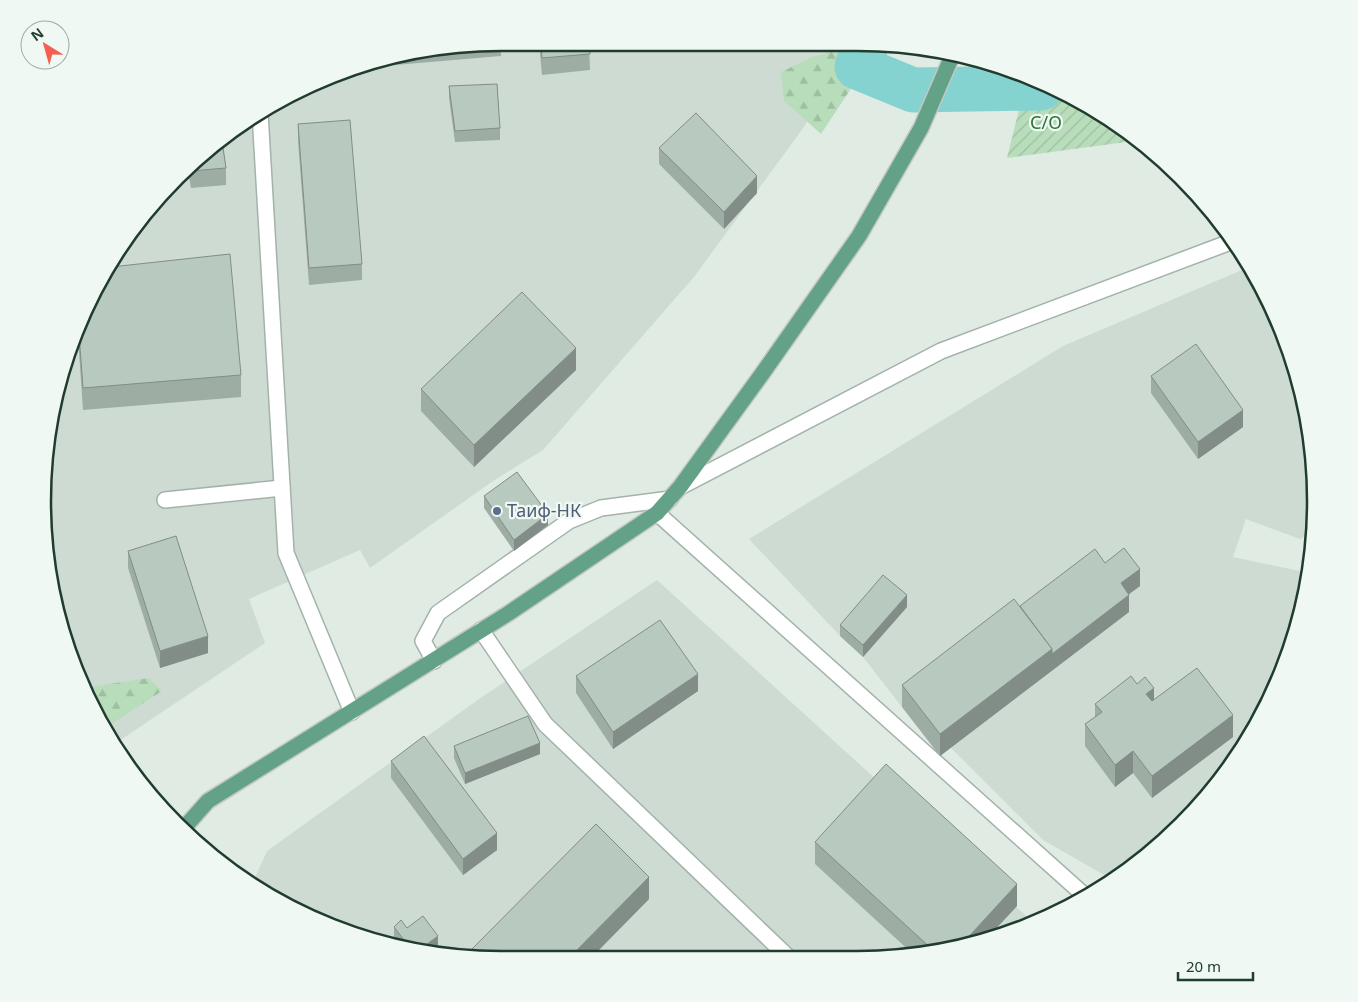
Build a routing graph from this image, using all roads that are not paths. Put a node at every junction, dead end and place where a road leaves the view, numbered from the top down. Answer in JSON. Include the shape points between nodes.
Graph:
{"nodes":[{"id":1,"x":950,"y":61,"type":"edge"},
{"id":2,"x":260,"y":121,"type":"edge"},
{"id":3,"x":1226,"y":244,"type":"edge"},
{"id":4,"x":680,"y":487,"type":"junction"},
{"id":5,"x":282,"y":488,"type":"junction"},
{"id":6,"x":670,"y":499,"type":"junction"},
{"id":7,"x":165,"y":500,"type":"dead end"},
{"id":8,"x":657,"y":513,"type":"junction"},
{"id":9,"x":482,"y":630,"type":"junction"},
{"id":10,"x":434,"y":661,"type":"junction"},
{"id":11,"x":352,"y":712,"type":"junction"},
{"id":12,"x":208,"y":801,"type":"junction"},
{"id":13,"x":182,"y":818,"type":"edge"},
{"id":14,"x":188,"y":824,"type":"edge"},
{"id":15,"x":1080,"y":891,"type":"edge"},
{"id":16,"x":782,"y":951,"type":"edge"}],
"edges":[{"from":1,"to":4,"type":"main road","via":[[921,128],[859,236]]},
{"from":2,"to":5,"type":"lane"},
{"from":3,"to":4,"type":"lane","via":[[941,351]]},
{"from":4,"to":6,"type":"main road"},
{"from":5,"to":7,"type":"lane"},
{"from":5,"to":11,"type":"lane","via":[[286,552]]},
{"from":6,"to":8,"type":"main road"},
{"from":6,"to":10,"type":"lane","via":[[602,508],[569,521],[438,613],[423,641]]},
{"from":8,"to":9,"type":"main road"},
{"from":8,"to":15,"type":"lane"},
{"from":9,"to":10,"type":"main road"},
{"from":9,"to":16,"type":"lane","via":[[545,724]]},
{"from":10,"to":11,"type":"main road"},
{"from":11,"to":12,"type":"main road"},
{"from":12,"to":13,"type":"main road"},
{"from":12,"to":14,"type":"main road"}]}
